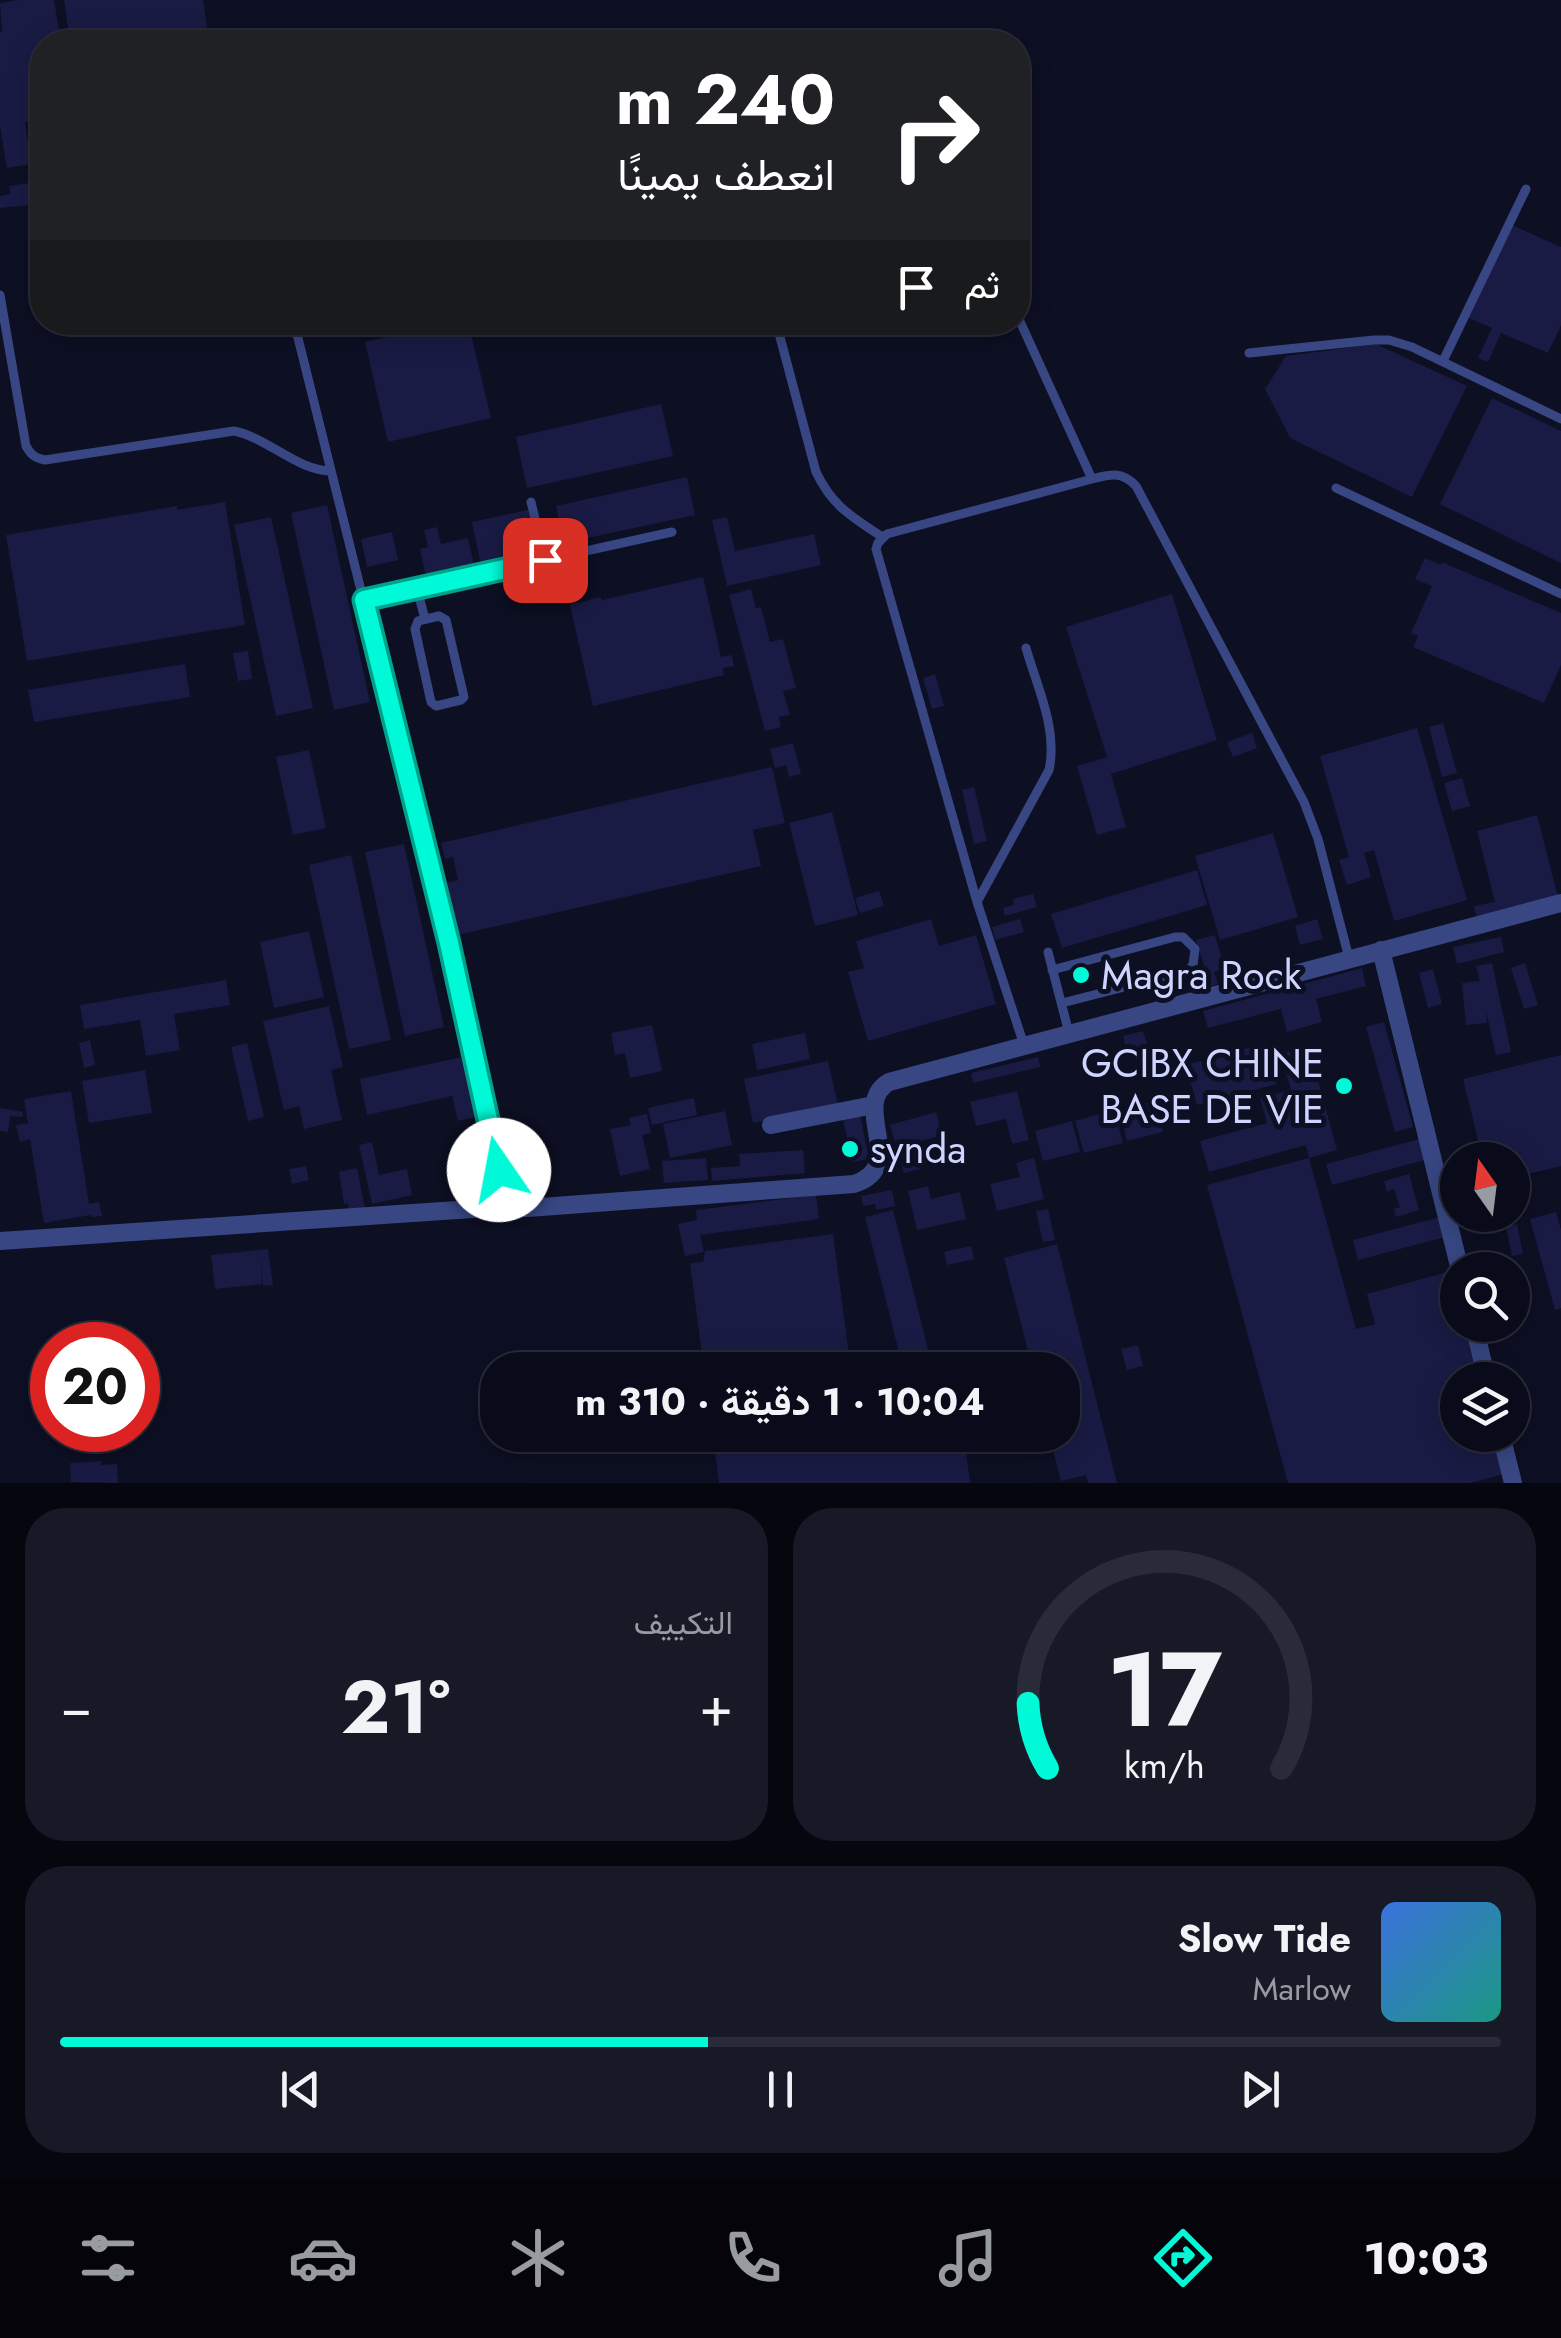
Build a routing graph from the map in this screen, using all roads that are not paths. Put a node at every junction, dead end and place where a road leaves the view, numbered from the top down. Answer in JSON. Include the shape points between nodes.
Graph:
{"nodes":[{"id":1,"x":1526,"y":188,"type":"dead end"},
{"id":2,"x":0,"y":294,"type":"edge"},
{"id":3,"x":297,"y":335,"type":"edge"},
{"id":4,"x":779,"y":335,"type":"edge"},
{"id":5,"x":1026,"y":335,"type":"edge"},
{"id":6,"x":1250,"y":353,"type":"dead end"},
{"id":7,"x":1444,"y":361,"type":"junction"},
{"id":8,"x":1561,"y":419,"type":"edge"},
{"id":9,"x":331,"y":470,"type":"junction"},
{"id":10,"x":1092,"y":478,"type":"junction"},
{"id":11,"x":1336,"y":488,"type":"dead end"},
{"id":12,"x":531,"y":502,"type":"dead end"},
{"id":13,"x":672,"y":532,"type":"dead end"},
{"id":14,"x":882,"y":537,"type":"junction"},
{"id":15,"x":545,"y":560,"type":"junction"},
{"id":16,"x":417,"y":589,"type":"junction"},
{"id":17,"x":1561,"y":594,"type":"edge"},
{"id":18,"x":364,"y":600,"type":"junction"},
{"id":19,"x":425,"y":620,"type":"junction"},
{"id":20,"x":1026,"y":648,"type":"dead end"},
{"id":21,"x":978,"y":902,"type":"junction"},
{"id":22,"x":1561,"y":903,"type":"edge"},
{"id":23,"x":1381,"y":950,"type":"junction"},
{"id":24,"x":1048,"y":952,"type":"dead end"},
{"id":25,"x":1349,"y":958,"type":"junction"},
{"id":26,"x":1052,"y":970,"type":"junction"},
{"id":27,"x":1062,"y":1004,"type":"junction"},
{"id":28,"x":1070,"y":1033,"type":"junction"},
{"id":29,"x":1024,"y":1046,"type":"junction"},
{"id":30,"x":874,"y":1105,"type":"junction"},
{"id":31,"x":772,"y":1125,"type":"dead end"},
{"id":32,"x":507,"y":1208,"type":"junction"},
{"id":33,"x":0,"y":1241,"type":"edge"},
{"id":34,"x":1456,"y":1252,"type":"edge"},
{"id":35,"x":1505,"y":1452,"type":"edge"},
{"id":36,"x":1513,"y":1483,"type":"edge"}],
"edges":[{"from":1,"to":7,"type":"lane"},
{"from":2,"to":9,"type":"lane","via":[[26,446],[36,458],[234,431],[317,470]]},
{"from":3,"to":9,"type":"lane"},
{"from":4,"to":14,"type":"lane","via":[[822,485],[840,508]]},
{"from":5,"to":10,"type":"lane"},
{"from":6,"to":7,"type":"lane","via":[[1374,340]]},
{"from":7,"to":8,"type":"lane"},
{"from":9,"to":18,"type":"lane"},
{"from":10,"to":14,"type":"lane"},
{"from":10,"to":25,"type":"lane","via":[[1117,474],[1136,486],[1304,802]]},
{"from":11,"to":17,"type":"lane"},
{"from":12,"to":15,"type":"lane"},
{"from":13,"to":15,"type":"lane"},
{"from":14,"to":21,"type":"lane","via":[[877,556]]},
{"from":15,"to":16,"type":"lane"},
{"from":16,"to":18,"type":"lane"},
{"from":16,"to":19,"type":"lane"},
{"from":18,"to":32,"type":"lane"},
{"from":19,"to":19,"type":"lane","via":[[414,630],[432,702],[462,700],[446,620]]},
{"from":20,"to":21,"type":"lane","via":[[1052,735],[1050,770]]},
{"from":21,"to":29,"type":"lane"},
{"from":22,"to":23,"type":"street"},
{"from":23,"to":25,"type":"street"},
{"from":23,"to":34,"type":"street"},
{"from":24,"to":26,"type":"lane"},
{"from":25,"to":28,"type":"street"},
{"from":26,"to":27,"type":"lane"},
{"from":26,"to":27,"type":"lane","via":[[1175,937],[1195,949],[1187,970]]},
{"from":27,"to":28,"type":"lane"},
{"from":28,"to":29,"type":"street"},
{"from":29,"to":30,"type":"street","via":[[889,1082]]},
{"from":30,"to":31,"type":"street"},
{"from":30,"to":32,"type":"street","via":[[880,1156],[872,1175],[854,1184]]},
{"from":32,"to":33,"type":"street"},
{"from":35,"to":36,"type":"street"}]}
